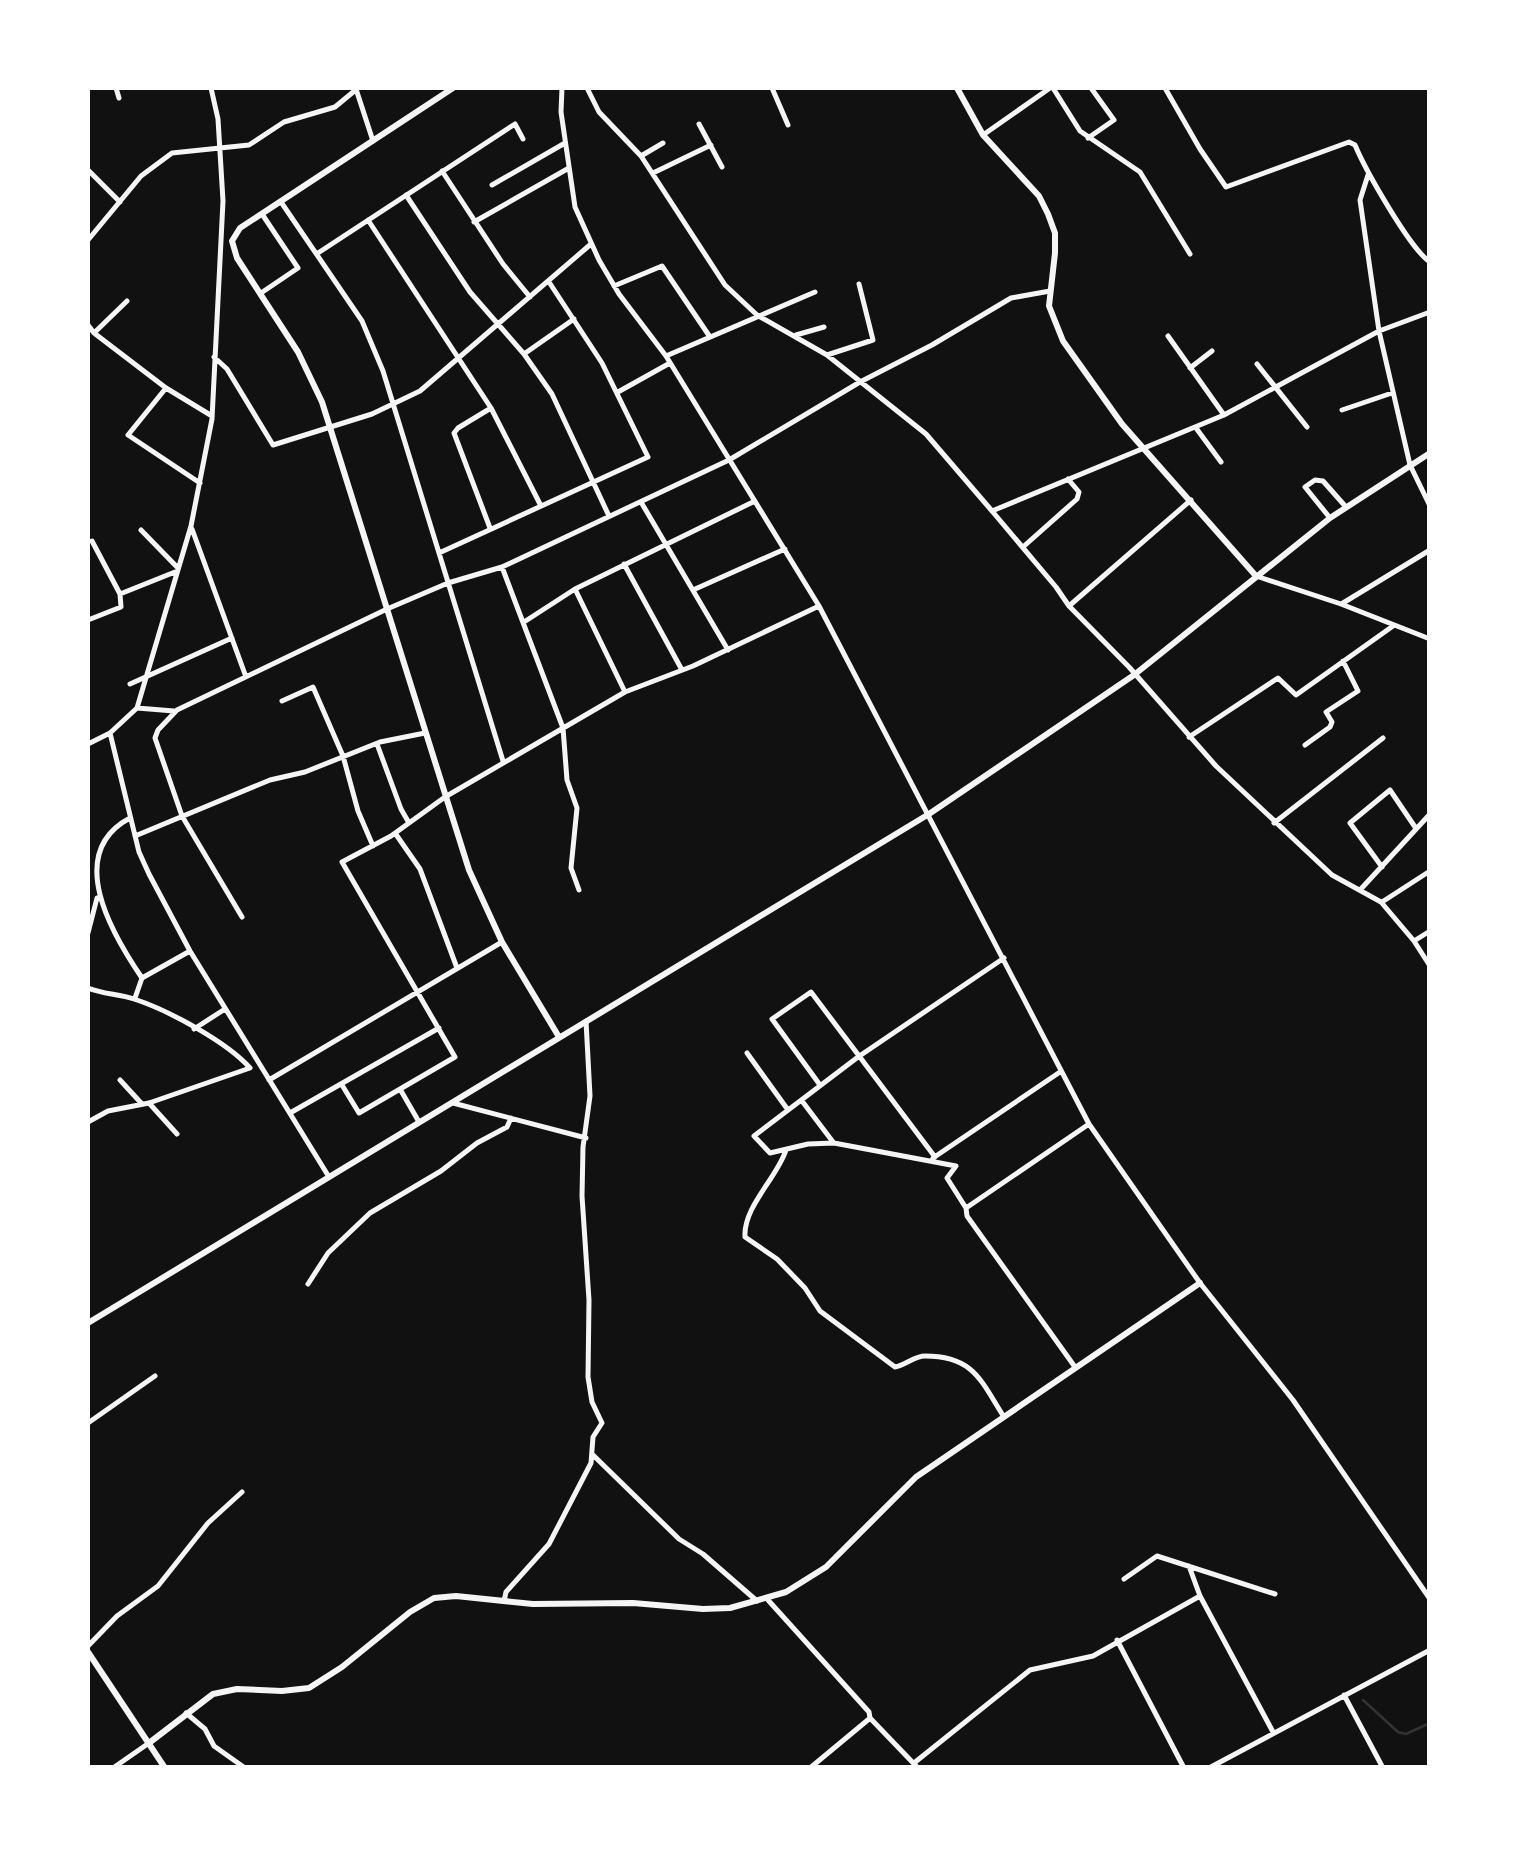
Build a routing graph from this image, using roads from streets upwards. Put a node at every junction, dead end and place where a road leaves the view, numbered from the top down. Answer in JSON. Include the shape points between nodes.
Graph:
{"nodes":[{"id":1,"x":116,"y":88,"type":"edge"},
{"id":2,"x":211,"y":88,"type":"edge"},
{"id":3,"x":357,"y":88,"type":"edge"},
{"id":4,"x":453,"y":88,"type":"edge"},
{"id":5,"x":562,"y":88,"type":"edge"},
{"id":6,"x":587,"y":88,"type":"edge"},
{"id":7,"x":772,"y":88,"type":"edge"},
{"id":8,"x":957,"y":88,"type":"edge"},
{"id":9,"x":1052,"y":88,"type":"edge"},
{"id":10,"x":1091,"y":88,"type":"edge"},
{"id":11,"x":1166,"y":88,"type":"edge"},
{"id":12,"x":119,"y":98,"type":"dead end"},
{"id":13,"x":699,"y":124,"type":"dead end"},
{"id":14,"x":788,"y":125,"type":"dead end"},
{"id":15,"x":983,"y":135,"type":"junction"},
{"id":16,"x":1088,"y":138,"type":"junction"},
{"id":17,"x":524,"y":139,"type":"dead end"},
{"id":18,"x":373,"y":141,"type":"junction"},
{"id":19,"x":565,"y":143,"type":"junction"},
{"id":20,"x":663,"y":144,"type":"dead end"},
{"id":21,"x":710,"y":145,"type":"junction"},
{"id":22,"x":218,"y":147,"type":"junction"},
{"id":23,"x":640,"y":156,"type":"junction"},
{"id":24,"x":722,"y":167,"type":"dead end"},
{"id":25,"x":569,"y":168,"type":"junction"},
{"id":26,"x":88,"y":170,"type":"edge"},
{"id":27,"x":442,"y":171,"type":"junction"},
{"id":28,"x":653,"y":174,"type":"junction"},
{"id":29,"x":1368,"y":176,"type":"junction"},
{"id":30,"x":492,"y":186,"type":"dead end"},
{"id":31,"x":406,"y":195,"type":"junction"},
{"id":32,"x":120,"y":202,"type":"junction"},
{"id":33,"x":281,"y":202,"type":"junction"},
{"id":34,"x":262,"y":214,"type":"junction"},
{"id":35,"x":368,"y":220,"type":"junction"},
{"id":36,"x":474,"y":222,"type":"junction"},
{"id":37,"x":88,"y":238,"type":"edge"},
{"id":38,"x":591,"y":244,"type":"junction"},
{"id":39,"x":317,"y":253,"type":"junction"},
{"id":40,"x":1190,"y":254,"type":"dead end"},
{"id":41,"x":1430,"y":262,"type":"edge"},
{"id":42,"x":549,"y":282,"type":"junction"},
{"id":43,"x":859,"y":284,"type":"dead end"},
{"id":44,"x":614,"y":286,"type":"junction"},
{"id":45,"x":815,"y":292,"type":"dead end"},
{"id":46,"x":1050,"y":292,"type":"junction"},
{"id":47,"x":261,"y":293,"type":"junction"},
{"id":48,"x":530,"y":297,"type":"junction"},
{"id":49,"x":127,"y":301,"type":"dead end"},
{"id":50,"x":1430,"y":312,"type":"edge"},
{"id":51,"x":757,"y":315,"type":"junction"},
{"id":52,"x":574,"y":320,"type":"junction"},
{"id":53,"x":88,"y":324,"type":"edge"},
{"id":54,"x":498,"y":324,"type":"junction"},
{"id":55,"x":824,"y":327,"type":"dead end"},
{"id":56,"x":1378,"y":331,"type":"junction"},
{"id":57,"x":94,"y":333,"type":"junction"},
{"id":58,"x":796,"y":335,"type":"junction"},
{"id":59,"x":1168,"y":336,"type":"dead end"},
{"id":60,"x":710,"y":337,"type":"junction"},
{"id":61,"x":1212,"y":351,"type":"dead end"},
{"id":62,"x":524,"y":354,"type":"junction"},
{"id":63,"x":827,"y":355,"type":"junction"},
{"id":64,"x":214,"y":356,"type":"junction"},
{"id":65,"x":459,"y":359,"type":"junction"},
{"id":66,"x":668,"y":359,"type":"junction"},
{"id":67,"x":1257,"y":364,"type":"dead end"},
{"id":68,"x":1190,"y":368,"type":"junction"},
{"id":69,"x":860,"y":382,"type":"junction"},
{"id":70,"x":166,"y":388,"type":"junction"},
{"id":71,"x":1274,"y":390,"type":"junction"},
{"id":72,"x":618,"y":392,"type":"junction"},
{"id":73,"x":1392,"y":393,"type":"junction"},
{"id":74,"x":394,"y":405,"type":"junction"},
{"id":75,"x":491,"y":408,"type":"junction"},
{"id":76,"x":1342,"y":410,"type":"dead end"},
{"id":77,"x":1224,"y":415,"type":"junction"},
{"id":78,"x":212,"y":416,"type":"junction"},
{"id":79,"x":332,"y":427,"type":"junction"},
{"id":80,"x":1307,"y":427,"type":"dead end"},
{"id":81,"x":1196,"y":428,"type":"junction"},
{"id":82,"x":1142,"y":447,"type":"junction"},
{"id":83,"x":1430,"y":453,"type":"edge"},
{"id":84,"x":729,"y":460,"type":"junction"},
{"id":85,"x":1220,"y":462,"type":"dead end"},
{"id":86,"x":1410,"y":465,"type":"junction"},
{"id":87,"x":1068,"y":478,"type":"junction"},
{"id":88,"x":594,"y":482,"type":"junction"},
{"id":89,"x":200,"y":483,"type":"junction"},
{"id":90,"x":755,"y":500,"type":"junction"},
{"id":91,"x":1191,"y":500,"type":"junction"},
{"id":92,"x":641,"y":502,"type":"junction"},
{"id":93,"x":542,"y":506,"type":"junction"},
{"id":94,"x":1430,"y":506,"type":"edge"},
{"id":95,"x":1346,"y":507,"type":"junction"},
{"id":96,"x":992,"y":511,"type":"junction"},
{"id":97,"x":609,"y":516,"type":"junction"},
{"id":98,"x":1330,"y":518,"type":"junction"},
{"id":99,"x":191,"y":526,"type":"junction"},
{"id":100,"x":141,"y":530,"type":"dead end"},
{"id":101,"x":490,"y":530,"type":"junction"},
{"id":102,"x":92,"y":542,"type":"dead end"},
{"id":103,"x":664,"y":544,"type":"junction"},
{"id":104,"x":1023,"y":547,"type":"junction"},
{"id":105,"x":785,"y":549,"type":"junction"},
{"id":106,"x":1430,"y":550,"type":"edge"},
{"id":107,"x":439,"y":553,"type":"junction"},
{"id":108,"x":624,"y":564,"type":"junction"},
{"id":109,"x":502,"y":567,"type":"junction"},
{"id":110,"x":176,"y":570,"type":"junction"},
{"id":111,"x":1256,"y":576,"type":"junction"},
{"id":112,"x":448,"y":583,"type":"junction"},
{"id":113,"x":575,"y":590,"type":"junction"},
{"id":114,"x":693,"y":590,"type":"junction"},
{"id":115,"x":120,"y":594,"type":"junction"},
{"id":116,"x":1341,"y":604,"type":"junction"},
{"id":117,"x":819,"y":606,"type":"junction"},
{"id":118,"x":1069,"y":606,"type":"junction"},
{"id":119,"x":388,"y":610,"type":"junction"},
{"id":120,"x":88,"y":620,"type":"edge"},
{"id":121,"x":524,"y":622,"type":"junction"},
{"id":122,"x":1393,"y":626,"type":"junction"},
{"id":123,"x":233,"y":638,"type":"junction"},
{"id":124,"x":1430,"y":640,"type":"edge"},
{"id":125,"x":728,"y":650,"type":"junction"},
{"id":126,"x":1343,"y":661,"type":"junction"},
{"id":127,"x":682,"y":670,"type":"junction"},
{"id":128,"x":1134,"y":675,"type":"junction"},
{"id":129,"x":146,"y":677,"type":"junction"},
{"id":130,"x":246,"y":677,"type":"junction"},
{"id":131,"x":130,"y":684,"type":"dead end"},
{"id":132,"x":626,"y":692,"type":"junction"},
{"id":133,"x":282,"y":701,"type":"dead end"},
{"id":134,"x":137,"y":708,"type":"junction"},
{"id":135,"x":177,"y":710,"type":"junction"},
{"id":136,"x":563,"y":728,"type":"junction"},
{"id":137,"x":110,"y":732,"type":"junction"},
{"id":138,"x":426,"y":733,"type":"junction"},
{"id":139,"x":1189,"y":737,"type":"junction"},
{"id":140,"x":1384,"y":738,"type":"dead end"},
{"id":141,"x":88,"y":744,"type":"edge"},
{"id":142,"x":377,"y":744,"type":"junction"},
{"id":143,"x":1305,"y":744,"type":"dead end"},
{"id":144,"x":343,"y":756,"type":"junction"},
{"id":145,"x":503,"y":762,"type":"junction"},
{"id":146,"x":445,"y":797,"type":"junction"},
{"id":147,"x":928,"y":814,"type":"junction"},
{"id":148,"x":1430,"y":814,"type":"edge"},
{"id":149,"x":182,"y":816,"type":"junction"},
{"id":150,"x":130,"y":818,"type":"junction"},
{"id":151,"x":409,"y":823,"type":"junction"},
{"id":152,"x":1274,"y":823,"type":"junction"},
{"id":153,"x":1416,"y":827,"type":"junction"},
{"id":154,"x":395,"y":833,"type":"junction"},
{"id":155,"x":135,"y":836,"type":"junction"},
{"id":156,"x":373,"y":846,"type":"junction"},
{"id":157,"x":88,"y":850,"type":"edge"},
{"id":158,"x":99,"y":850,"type":"junction"},
{"id":159,"x":1382,"y":867,"type":"junction"},
{"id":160,"x":1430,"y":870,"type":"edge"},
{"id":161,"x":579,"y":890,"type":"dead end"},
{"id":162,"x":1360,"y":890,"type":"junction"},
{"id":163,"x":98,"y":895,"type":"junction"},
{"id":164,"x":1381,"y":902,"type":"junction"},
{"id":165,"x":242,"y":918,"type":"dead end"},
{"id":166,"x":1430,"y":931,"type":"edge"},
{"id":167,"x":88,"y":933,"type":"edge"},
{"id":168,"x":1414,"y":941,"type":"junction"},
{"id":169,"x":502,"y":942,"type":"junction"},
{"id":170,"x":190,"y":950,"type":"junction"},
{"id":171,"x":1004,"y":958,"type":"junction"},
{"id":172,"x":1430,"y":966,"type":"edge"},
{"id":173,"x":457,"y":968,"type":"junction"},
{"id":174,"x":142,"y":978,"type":"junction"},
{"id":175,"x":88,"y":988,"type":"edge"},
{"id":176,"x":419,"y":990,"type":"junction"},
{"id":177,"x":134,"y":1000,"type":"junction"},
{"id":178,"x":225,"y":1008,"type":"junction"},
{"id":179,"x":586,"y":1020,"type":"junction"},
{"id":180,"x":439,"y":1028,"type":"junction"},
{"id":181,"x":194,"y":1029,"type":"junction"},
{"id":182,"x":559,"y":1037,"type":"junction"},
{"id":183,"x":747,"y":1052,"type":"dead end"},
{"id":184,"x":858,"y":1057,"type":"junction"},
{"id":185,"x":260,"y":1064,"type":"junction"},
{"id":186,"x":250,"y":1068,"type":"junction"},
{"id":187,"x":1060,"y":1072,"type":"junction"},
{"id":188,"x":120,"y":1080,"type":"dead end"},
{"id":189,"x":269,"y":1080,"type":"junction"},
{"id":190,"x":342,"y":1085,"type":"junction"},
{"id":191,"x":820,"y":1085,"type":"junction"},
{"id":192,"x":400,"y":1089,"type":"junction"},
{"id":193,"x":802,"y":1101,"type":"junction"},
{"id":194,"x":450,"y":1102,"type":"junction"},
{"id":195,"x":146,"y":1104,"type":"junction"},
{"id":196,"x":788,"y":1110,"type":"junction"},
{"id":197,"x":289,"y":1114,"type":"junction"},
{"id":198,"x":511,"y":1118,"type":"junction"},
{"id":199,"x":88,"y":1122,"type":"edge"},
{"id":200,"x":419,"y":1122,"type":"junction"},
{"id":201,"x":1089,"y":1124,"type":"junction"},
{"id":202,"x":177,"y":1134,"type":"dead end"},
{"id":203,"x":586,"y":1138,"type":"junction"},
{"id":204,"x":834,"y":1142,"type":"junction"},
{"id":205,"x":786,"y":1150,"type":"junction"},
{"id":206,"x":933,"y":1158,"type":"junction"},
{"id":207,"x":329,"y":1177,"type":"junction"},
{"id":208,"x":966,"y":1208,"type":"junction"},
{"id":209,"x":1200,"y":1282,"type":"junction"},
{"id":210,"x":308,"y":1284,"type":"dead end"},
{"id":211,"x":88,"y":1322,"type":"edge"},
{"id":212,"x":1076,"y":1368,"type":"junction"},
{"id":213,"x":155,"y":1376,"type":"dead end"},
{"id":214,"x":1004,"y":1417,"type":"junction"},
{"id":215,"x":88,"y":1423,"type":"edge"},
{"id":216,"x":593,"y":1455,"type":"junction"},
{"id":217,"x":242,"y":1492,"type":"dead end"},
{"id":218,"x":1188,"y":1566,"type":"junction"},
{"id":219,"x":1124,"y":1579,"type":"dead end"},
{"id":220,"x":1275,"y":1594,"type":"dead end"},
{"id":221,"x":1200,"y":1596,"type":"junction"},
{"id":222,"x":1430,"y":1599,"type":"edge"},
{"id":223,"x":768,"y":1600,"type":"junction"},
{"id":224,"x":504,"y":1601,"type":"junction"},
{"id":225,"x":758,"y":1601,"type":"junction"},
{"id":226,"x":1117,"y":1640,"type":"junction"},
{"id":227,"x":1430,"y":1650,"type":"edge"},
{"id":228,"x":88,"y":1651,"type":"edge"},
{"id":229,"x":1344,"y":1694,"type":"junction"},
{"id":230,"x":186,"y":1713,"type":"junction"},
{"id":231,"x":870,"y":1718,"type":"junction"},
{"id":232,"x":1273,"y":1732,"type":"junction"},
{"id":233,"x":149,"y":1743,"type":"junction"},
{"id":234,"x":916,"y":1765,"type":"edge"},
{"id":235,"x":113,"y":1768,"type":"edge"},
{"id":236,"x":165,"y":1768,"type":"edge"},
{"id":237,"x":245,"y":1768,"type":"edge"},
{"id":238,"x":810,"y":1768,"type":"edge"},
{"id":239,"x":1184,"y":1768,"type":"edge"},
{"id":240,"x":1209,"y":1768,"type":"edge"},
{"id":241,"x":1383,"y":1768,"type":"edge"}],
"edges":[{"from":1,"to":12,"type":"street"},
{"from":2,"to":22,"type":"street"},
{"from":3,"to":18,"type":"street"},
{"from":3,"to":22,"type":"street","via":[[335,107],[284,122],[249,145]]},
{"from":4,"to":18,"type":"street"},
{"from":5,"to":19,"type":"street"},
{"from":6,"to":23,"type":"street"},
{"from":7,"to":14,"type":"street"},
{"from":8,"to":15,"type":"street"},
{"from":9,"to":15,"type":"street"},
{"from":9,"to":16,"type":"street"},
{"from":10,"to":16,"type":"street","via":[[1114,120]]},
{"from":11,"to":29,"type":"street","via":[[1226,187],[1348,142]]},
{"from":13,"to":21,"type":"street"},
{"from":15,"to":46,"type":"street","via":[[1040,196],[1048,214],[1055,253]]},
{"from":16,"to":40,"type":"street","via":[[1140,172]]},
{"from":17,"to":27,"type":"street","via":[[514,124]]},
{"from":18,"to":33,"type":"street"},
{"from":19,"to":25,"type":"street"},
{"from":19,"to":30,"type":"street"},
{"from":20,"to":23,"type":"street"},
{"from":21,"to":24,"type":"street"},
{"from":21,"to":28,"type":"street"},
{"from":22,"to":32,"type":"street","via":[[172,154]]},
{"from":22,"to":64,"type":"street","via":[[222,240]]},
{"from":23,"to":28,"type":"street"},
{"from":25,"to":36,"type":"street"},
{"from":25,"to":38,"type":"street"},
{"from":26,"to":32,"type":"street"},
{"from":27,"to":31,"type":"street"},
{"from":27,"to":36,"type":"street"},
{"from":28,"to":51,"type":"street","via":[[719,277]]},
{"from":29,"to":41,"type":"street","via":[[1414,250]]},
{"from":29,"to":56,"type":"street","via":[[1360,200]]},
{"from":31,"to":35,"type":"street"},
{"from":31,"to":54,"type":"street"},
{"from":32,"to":37,"type":"street"},
{"from":33,"to":34,"type":"street"},
{"from":33,"to":39,"type":"street"},
{"from":34,"to":47,"type":"street","via":[[232,240]]},
{"from":34,"to":47,"type":"street","via":[[298,268]]},
{"from":35,"to":39,"type":"street"},
{"from":35,"to":65,"type":"street"},
{"from":36,"to":48,"type":"street"},
{"from":38,"to":42,"type":"street"},
{"from":38,"to":44,"type":"street"},
{"from":39,"to":74,"type":"street","via":[[362,321]]},
{"from":42,"to":48,"type":"street"},
{"from":42,"to":52,"type":"street"},
{"from":43,"to":63,"type":"street","via":[[874,340]]},
{"from":44,"to":60,"type":"street","via":[[662,266]]},
{"from":44,"to":66,"type":"street"},
{"from":45,"to":51,"type":"street"},
{"from":46,"to":69,"type":"street","via":[[1011,298]]},
{"from":46,"to":82,"type":"street","via":[[1062,341]]},
{"from":47,"to":79,"type":"street"},
{"from":48,"to":54,"type":"street"},
{"from":49,"to":57,"type":"street"},
{"from":50,"to":56,"type":"street"},
{"from":51,"to":58,"type":"street"},
{"from":51,"to":60,"type":"street"},
{"from":52,"to":62,"type":"street"},
{"from":52,"to":72,"type":"street"},
{"from":53,"to":57,"type":"street"},
{"from":54,"to":62,"type":"street"},
{"from":54,"to":65,"type":"street"},
{"from":55,"to":58,"type":"street"},
{"from":56,"to":71,"type":"street"},
{"from":56,"to":73,"type":"street"},
{"from":57,"to":70,"type":"street"},
{"from":58,"to":63,"type":"street"},
{"from":59,"to":68,"type":"street"},
{"from":60,"to":66,"type":"street"},
{"from":61,"to":68,"type":"street"},
{"from":62,"to":88,"type":"street","via":[[565,417]]},
{"from":63,"to":69,"type":"street"},
{"from":64,"to":78,"type":"street"},
{"from":64,"to":79,"type":"street","via":[[272,445]]},
{"from":65,"to":74,"type":"street"},
{"from":65,"to":75,"type":"street"},
{"from":66,"to":72,"type":"street"},
{"from":66,"to":84,"type":"street"},
{"from":67,"to":71,"type":"street"},
{"from":68,"to":77,"type":"street"},
{"from":69,"to":84,"type":"street"},
{"from":69,"to":96,"type":"street","via":[[926,434]]},
{"from":70,"to":78,"type":"street"},
{"from":70,"to":89,"type":"street","via":[[128,435]]},
{"from":71,"to":77,"type":"street"},
{"from":71,"to":80,"type":"street"},
{"from":72,"to":88,"type":"street","via":[[648,457]]},
{"from":73,"to":76,"type":"street"},
{"from":73,"to":86,"type":"street"},
{"from":74,"to":79,"type":"street"},
{"from":74,"to":107,"type":"street"},
{"from":75,"to":93,"type":"street"},
{"from":75,"to":101,"type":"street","via":[[454,434]]},
{"from":77,"to":81,"type":"street"},
{"from":78,"to":89,"type":"street"},
{"from":79,"to":119,"type":"street"},
{"from":81,"to":82,"type":"street"},
{"from":81,"to":85,"type":"street"},
{"from":82,"to":87,"type":"street"},
{"from":82,"to":91,"type":"street"},
{"from":83,"to":86,"type":"street"},
{"from":84,"to":90,"type":"street"},
{"from":84,"to":92,"type":"street"},
{"from":86,"to":94,"type":"street"},
{"from":86,"to":95,"type":"street"},
{"from":87,"to":96,"type":"street"},
{"from":87,"to":104,"type":"street","via":[[1077,499]]},
{"from":88,"to":93,"type":"street"},
{"from":88,"to":97,"type":"street"},
{"from":89,"to":99,"type":"street"},
{"from":90,"to":103,"type":"street"},
{"from":90,"to":105,"type":"street"},
{"from":91,"to":111,"type":"street"},
{"from":91,"to":118,"type":"street"},
{"from":92,"to":97,"type":"street"},
{"from":92,"to":103,"type":"street"},
{"from":93,"to":101,"type":"street"},
{"from":95,"to":98,"type":"street"},
{"from":95,"to":98,"type":"street","via":[[1323,480],[1315,480],[1305,488]]},
{"from":96,"to":104,"type":"street"},
{"from":97,"to":109,"type":"street"},
{"from":98,"to":111,"type":"street"},
{"from":99,"to":110,"type":"street"},
{"from":99,"to":123,"type":"street"},
{"from":100,"to":110,"type":"street"},
{"from":101,"to":107,"type":"street"},
{"from":102,"to":115,"type":"street"},
{"from":103,"to":108,"type":"street"},
{"from":103,"to":114,"type":"street"},
{"from":104,"to":118,"type":"street"},
{"from":105,"to":114,"type":"street"},
{"from":105,"to":117,"type":"street"},
{"from":106,"to":116,"type":"street"},
{"from":107,"to":112,"type":"street"},
{"from":108,"to":113,"type":"street"},
{"from":108,"to":127,"type":"street"},
{"from":109,"to":112,"type":"street"},
{"from":109,"to":121,"type":"street"},
{"from":110,"to":115,"type":"street"},
{"from":110,"to":129,"type":"street"},
{"from":111,"to":116,"type":"street"},
{"from":111,"to":128,"type":"street"},
{"from":112,"to":119,"type":"street"},
{"from":112,"to":145,"type":"street"},
{"from":113,"to":121,"type":"street"},
{"from":113,"to":132,"type":"street"},
{"from":114,"to":125,"type":"street"},
{"from":115,"to":120,"type":"street","via":[[122,607]]},
{"from":116,"to":122,"type":"street"},
{"from":117,"to":125,"type":"street"},
{"from":117,"to":147,"type":"street"},
{"from":118,"to":128,"type":"street"},
{"from":119,"to":130,"type":"street"},
{"from":119,"to":138,"type":"street"},
{"from":121,"to":136,"type":"street"},
{"from":122,"to":124,"type":"street"},
{"from":122,"to":126,"type":"street"},
{"from":123,"to":129,"type":"street"},
{"from":123,"to":130,"type":"street"},
{"from":125,"to":127,"type":"street"},
{"from":126,"to":139,"type":"street","via":[[1296,695],[1278,678]]},
{"from":126,"to":143,"type":"street","via":[[1358,691],[1326,712],[1330,727]]},
{"from":127,"to":132,"type":"street"},
{"from":128,"to":139,"type":"street"},
{"from":128,"to":147,"type":"street"},
{"from":129,"to":131,"type":"street"},
{"from":129,"to":134,"type":"street"},
{"from":130,"to":135,"type":"street"},
{"from":132,"to":136,"type":"street"},
{"from":133,"to":144,"type":"street","via":[[313,687]]},
{"from":134,"to":135,"type":"street"},
{"from":134,"to":137,"type":"street"},
{"from":135,"to":149,"type":"street","via":[[155,738]]},
{"from":136,"to":145,"type":"street"},
{"from":136,"to":161,"type":"street","via":[[576,808],[571,868]]},
{"from":137,"to":141,"type":"street"},
{"from":137,"to":150,"type":"street"},
{"from":138,"to":142,"type":"street"},
{"from":138,"to":146,"type":"street"},
{"from":139,"to":152,"type":"street"},
{"from":140,"to":152,"type":"street"},
{"from":142,"to":144,"type":"street"},
{"from":142,"to":151,"type":"street"},
{"from":144,"to":149,"type":"street"},
{"from":144,"to":156,"type":"street"},
{"from":145,"to":146,"type":"street"},
{"from":146,"to":151,"type":"street"},
{"from":146,"to":169,"type":"street"},
{"from":147,"to":171,"type":"street"},
{"from":147,"to":179,"type":"street"},
{"from":148,"to":153,"type":"street"},
{"from":149,"to":155,"type":"street"},
{"from":149,"to":165,"type":"street"},
{"from":150,"to":155,"type":"street"},
{"from":150,"to":158,"type":"street"},
{"from":151,"to":154,"type":"street"},
{"from":152,"to":162,"type":"street","via":[[1332,875]]},
{"from":153,"to":159,"type":"street"},
{"from":153,"to":159,"type":"street","via":[[1390,790],[1350,822]]},
{"from":154,"to":156,"type":"street"},
{"from":154,"to":173,"type":"street","via":[[420,869]]},
{"from":155,"to":170,"type":"street"},
{"from":156,"to":176,"type":"street","via":[[342,862]]},
{"from":157,"to":158,"type":"street"},
{"from":158,"to":163,"type":"street"},
{"from":159,"to":162,"type":"street"},
{"from":160,"to":164,"type":"street"},
{"from":162,"to":164,"type":"street"},
{"from":163,"to":167,"type":"street"},
{"from":163,"to":174,"type":"street"},
{"from":164,"to":168,"type":"street"},
{"from":166,"to":168,"type":"street"},
{"from":168,"to":172,"type":"street"},
{"from":169,"to":173,"type":"street"},
{"from":169,"to":182,"type":"street"},
{"from":170,"to":174,"type":"street"},
{"from":170,"to":178,"type":"street"},
{"from":171,"to":184,"type":"street"},
{"from":171,"to":187,"type":"street"},
{"from":173,"to":176,"type":"street"},
{"from":174,"to":177,"type":"street"},
{"from":175,"to":177,"type":"street"},
{"from":176,"to":180,"type":"street"},
{"from":176,"to":189,"type":"street"},
{"from":177,"to":181,"type":"street"},
{"from":178,"to":181,"type":"street"},
{"from":178,"to":185,"type":"street"},
{"from":179,"to":182,"type":"street"},
{"from":179,"to":203,"type":"street"},
{"from":180,"to":190,"type":"street"},
{"from":180,"to":192,"type":"street","via":[[455,1058]]},
{"from":181,"to":186,"type":"street"},
{"from":182,"to":194,"type":"street"},
{"from":183,"to":196,"type":"street"},
{"from":184,"to":191,"type":"street"},
{"from":184,"to":191,"type":"street","via":[[811,992],[772,1019]]},
{"from":184,"to":206,"type":"street"},
{"from":185,"to":186,"type":"street"},
{"from":185,"to":189,"type":"street"},
{"from":186,"to":195,"type":"street"},
{"from":187,"to":201,"type":"street"},
{"from":187,"to":206,"type":"street"},
{"from":188,"to":195,"type":"street"},
{"from":189,"to":197,"type":"street"},
{"from":190,"to":192,"type":"street","via":[[359,1113]]},
{"from":190,"to":197,"type":"street"},
{"from":191,"to":193,"type":"street"},
{"from":192,"to":200,"type":"street"},
{"from":193,"to":196,"type":"street"},
{"from":193,"to":204,"type":"street"},
{"from":194,"to":198,"type":"street"},
{"from":194,"to":200,"type":"street"},
{"from":195,"to":199,"type":"street"},
{"from":195,"to":202,"type":"street"},
{"from":196,"to":205,"type":"street","via":[[754,1136],[770,1153]]},
{"from":197,"to":207,"type":"street"},
{"from":198,"to":203,"type":"street"},
{"from":198,"to":210,"type":"street","via":[[507,1127],[370,1214],[328,1253]]},
{"from":200,"to":207,"type":"street"},
{"from":201,"to":208,"type":"street"},
{"from":201,"to":209,"type":"street"},
{"from":203,"to":216,"type":"street","via":[[588,1377],[602,1423],[592,1437]]},
{"from":204,"to":205,"type":"street"},
{"from":204,"to":206,"type":"street"},
{"from":205,"to":214,"type":"street","via":[[745,1236],[777,1259],[820,1310],[895,1367],[922,1356],[967,1364]]},
{"from":206,"to":208,"type":"street","via":[[956,1166],[947,1178]]},
{"from":207,"to":211,"type":"street"},
{"from":208,"to":212,"type":"street"},
{"from":209,"to":212,"type":"street"},
{"from":209,"to":222,"type":"street","via":[[1294,1400]]},
{"from":212,"to":214,"type":"street"},
{"from":213,"to":215,"type":"street"},
{"from":214,"to":223,"type":"street","via":[[901,1488],[816,1576]]},
{"from":216,"to":224,"type":"street","via":[[550,1544]]},
{"from":216,"to":225,"type":"street","via":[[679,1539]]},
{"from":217,"to":228,"type":"street","via":[[158,1586],[117,1616]]},
{"from":218,"to":219,"type":"street","via":[[1152,1557]]},
{"from":218,"to":220,"type":"street"},
{"from":218,"to":221,"type":"street"},
{"from":221,"to":226,"type":"street"},
{"from":221,"to":232,"type":"street"},
{"from":223,"to":225,"type":"street"},
{"from":223,"to":231,"type":"street"},
{"from":224,"to":225,"type":"street","via":[[703,1609]]},
{"from":224,"to":230,"type":"street","via":[[434,1598],[309,1688],[224,1690]]},
{"from":226,"to":234,"type":"street","via":[[1093,1656],[1030,1670]]},
{"from":226,"to":239,"type":"street"},
{"from":227,"to":229,"type":"street"},
{"from":228,"to":233,"type":"street"},
{"from":229,"to":232,"type":"street"},
{"from":229,"to":241,"type":"street"},
{"from":230,"to":233,"type":"street"},
{"from":230,"to":237,"type":"street","via":[[214,1746]]},
{"from":231,"to":234,"type":"street"},
{"from":231,"to":238,"type":"street"},
{"from":232,"to":240,"type":"street"},
{"from":233,"to":235,"type":"street"},
{"from":233,"to":236,"type":"street"}]}
